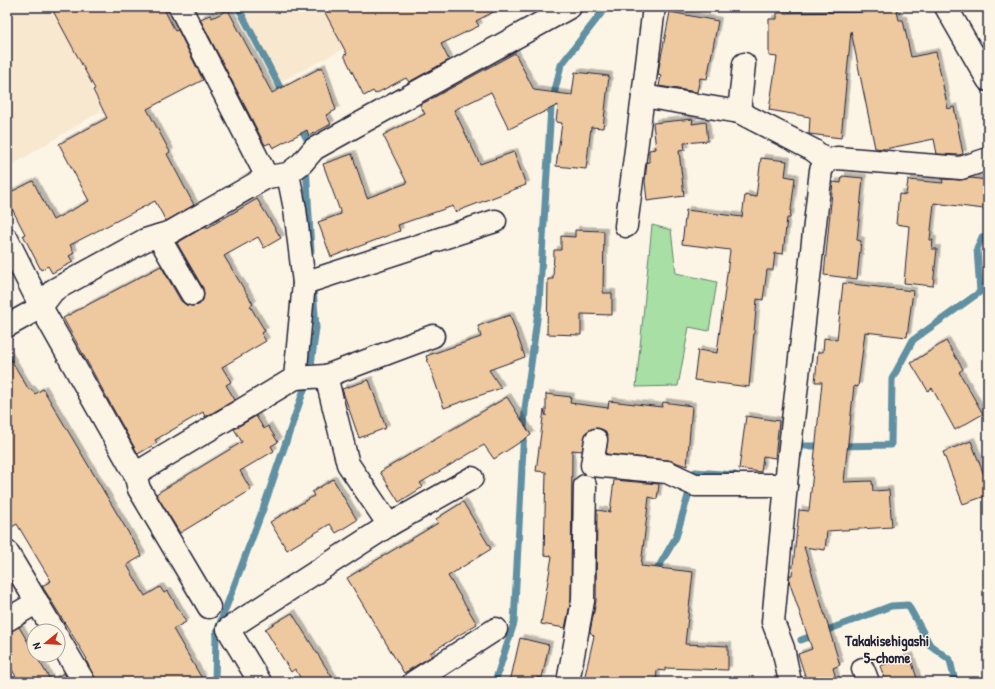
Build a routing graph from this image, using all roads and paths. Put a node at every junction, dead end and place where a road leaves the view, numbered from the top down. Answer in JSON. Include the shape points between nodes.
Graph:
{"nodes":[{"id":1,"x":180,"y":7,"type":"edge"},
{"id":2,"x":570,"y":7,"type":"edge"},
{"id":3,"x":654,"y":7,"type":"edge"},
{"id":4,"x":946,"y":7,"type":"edge"},
{"id":5,"x":744,"y":64,"type":"dead end"},
{"id":6,"x":988,"y":80,"type":"edge"},
{"id":7,"x":642,"y":96,"type":"junction"},
{"id":8,"x":739,"y":112,"type":"junction"},
{"id":9,"x":988,"y":159,"type":"edge"},
{"id":10,"x":827,"y":161,"type":"junction"},
{"id":11,"x":293,"y":166,"type":"junction"},
{"id":12,"x":495,"y":221,"type":"dead end"},
{"id":13,"x":626,"y":226,"type":"dead end"},
{"id":14,"x":158,"y":236,"type":"junction"},
{"id":15,"x":7,"y":239,"type":"edge"},
{"id":16,"x":313,"y":280,"type":"junction"},
{"id":17,"x":192,"y":294,"type":"dead end"},
{"id":18,"x":41,"y":307,"type":"junction"},
{"id":19,"x":7,"y":326,"type":"edge"},
{"id":20,"x":433,"y":336,"type":"dead end"},
{"id":21,"x":310,"y":377,"type":"junction"},
{"id":22,"x":596,"y":440,"type":"dead end"},
{"id":23,"x":135,"y":474,"type":"junction"},
{"id":24,"x":472,"y":478,"type":"dead end"},
{"id":25,"x":787,"y":480,"type":"junction"},
{"id":26,"x":585,"y":486,"type":"dead end"},
{"id":27,"x":389,"y":525,"type":"junction"},
{"id":28,"x":7,"y":552,"type":"edge"},
{"id":29,"x":37,"y":602,"type":"junction"},
{"id":30,"x":209,"y":607,"type":"dead end"},
{"id":31,"x":7,"y":620,"type":"edge"},
{"id":32,"x":49,"y":623,"type":"edge"},
{"id":33,"x":496,"y":629,"type":"dead end"},
{"id":34,"x":66,"y":652,"type":"edge"},
{"id":35,"x":84,"y":682,"type":"edge"},
{"id":36,"x":260,"y":682,"type":"edge"},
{"id":37,"x":414,"y":682,"type":"edge"},
{"id":38,"x":568,"y":682,"type":"edge"},
{"id":39,"x":790,"y":682,"type":"edge"}],
"edges":[{"from":1,"to":11,"type":"street"},
{"from":2,"to":11,"type":"street"},
{"from":3,"to":7,"type":"street"},
{"from":4,"to":6,"type":"street"},
{"from":5,"to":8,"type":"street"},
{"from":7,"to":8,"type":"street"},
{"from":7,"to":13,"type":"street"},
{"from":8,"to":10,"type":"street","via":[[813,150]]},
{"from":9,"to":10,"type":"street","via":[[962,168],[837,158]]},
{"from":10,"to":25,"type":"street","via":[[821,170]]},
{"from":11,"to":14,"type":"street","via":[[171,232]]},
{"from":11,"to":16,"type":"street","via":[[295,209]]},
{"from":12,"to":16,"type":"street"},
{"from":14,"to":17,"type":"street"},
{"from":14,"to":18,"type":"street","via":[[145,240],[54,290]]},
{"from":15,"to":18,"type":"street"},
{"from":16,"to":21,"type":"street"},
{"from":18,"to":19,"type":"street"},
{"from":18,"to":23,"type":"street"},
{"from":20,"to":21,"type":"street"},
{"from":21,"to":23,"type":"street"},
{"from":21,"to":27,"type":"street","via":[[348,464]]},
{"from":22,"to":25,"type":"street","via":[[592,464],[667,472],[690,483]]},
{"from":23,"to":30,"type":"street","via":[[139,489]]},
{"from":24,"to":27,"type":"street"},
{"from":25,"to":39,"type":"street","via":[[773,622],[783,648]]},
{"from":26,"to":38,"type":"street","via":[[582,602]]},
{"from":27,"to":36,"type":"street","via":[[228,629]]},
{"from":28,"to":29,"type":"street"},
{"from":29,"to":31,"type":"street"},
{"from":29,"to":32,"type":"street"},
{"from":33,"to":37,"type":"street"},
{"from":34,"to":35,"type":"street"}]}
